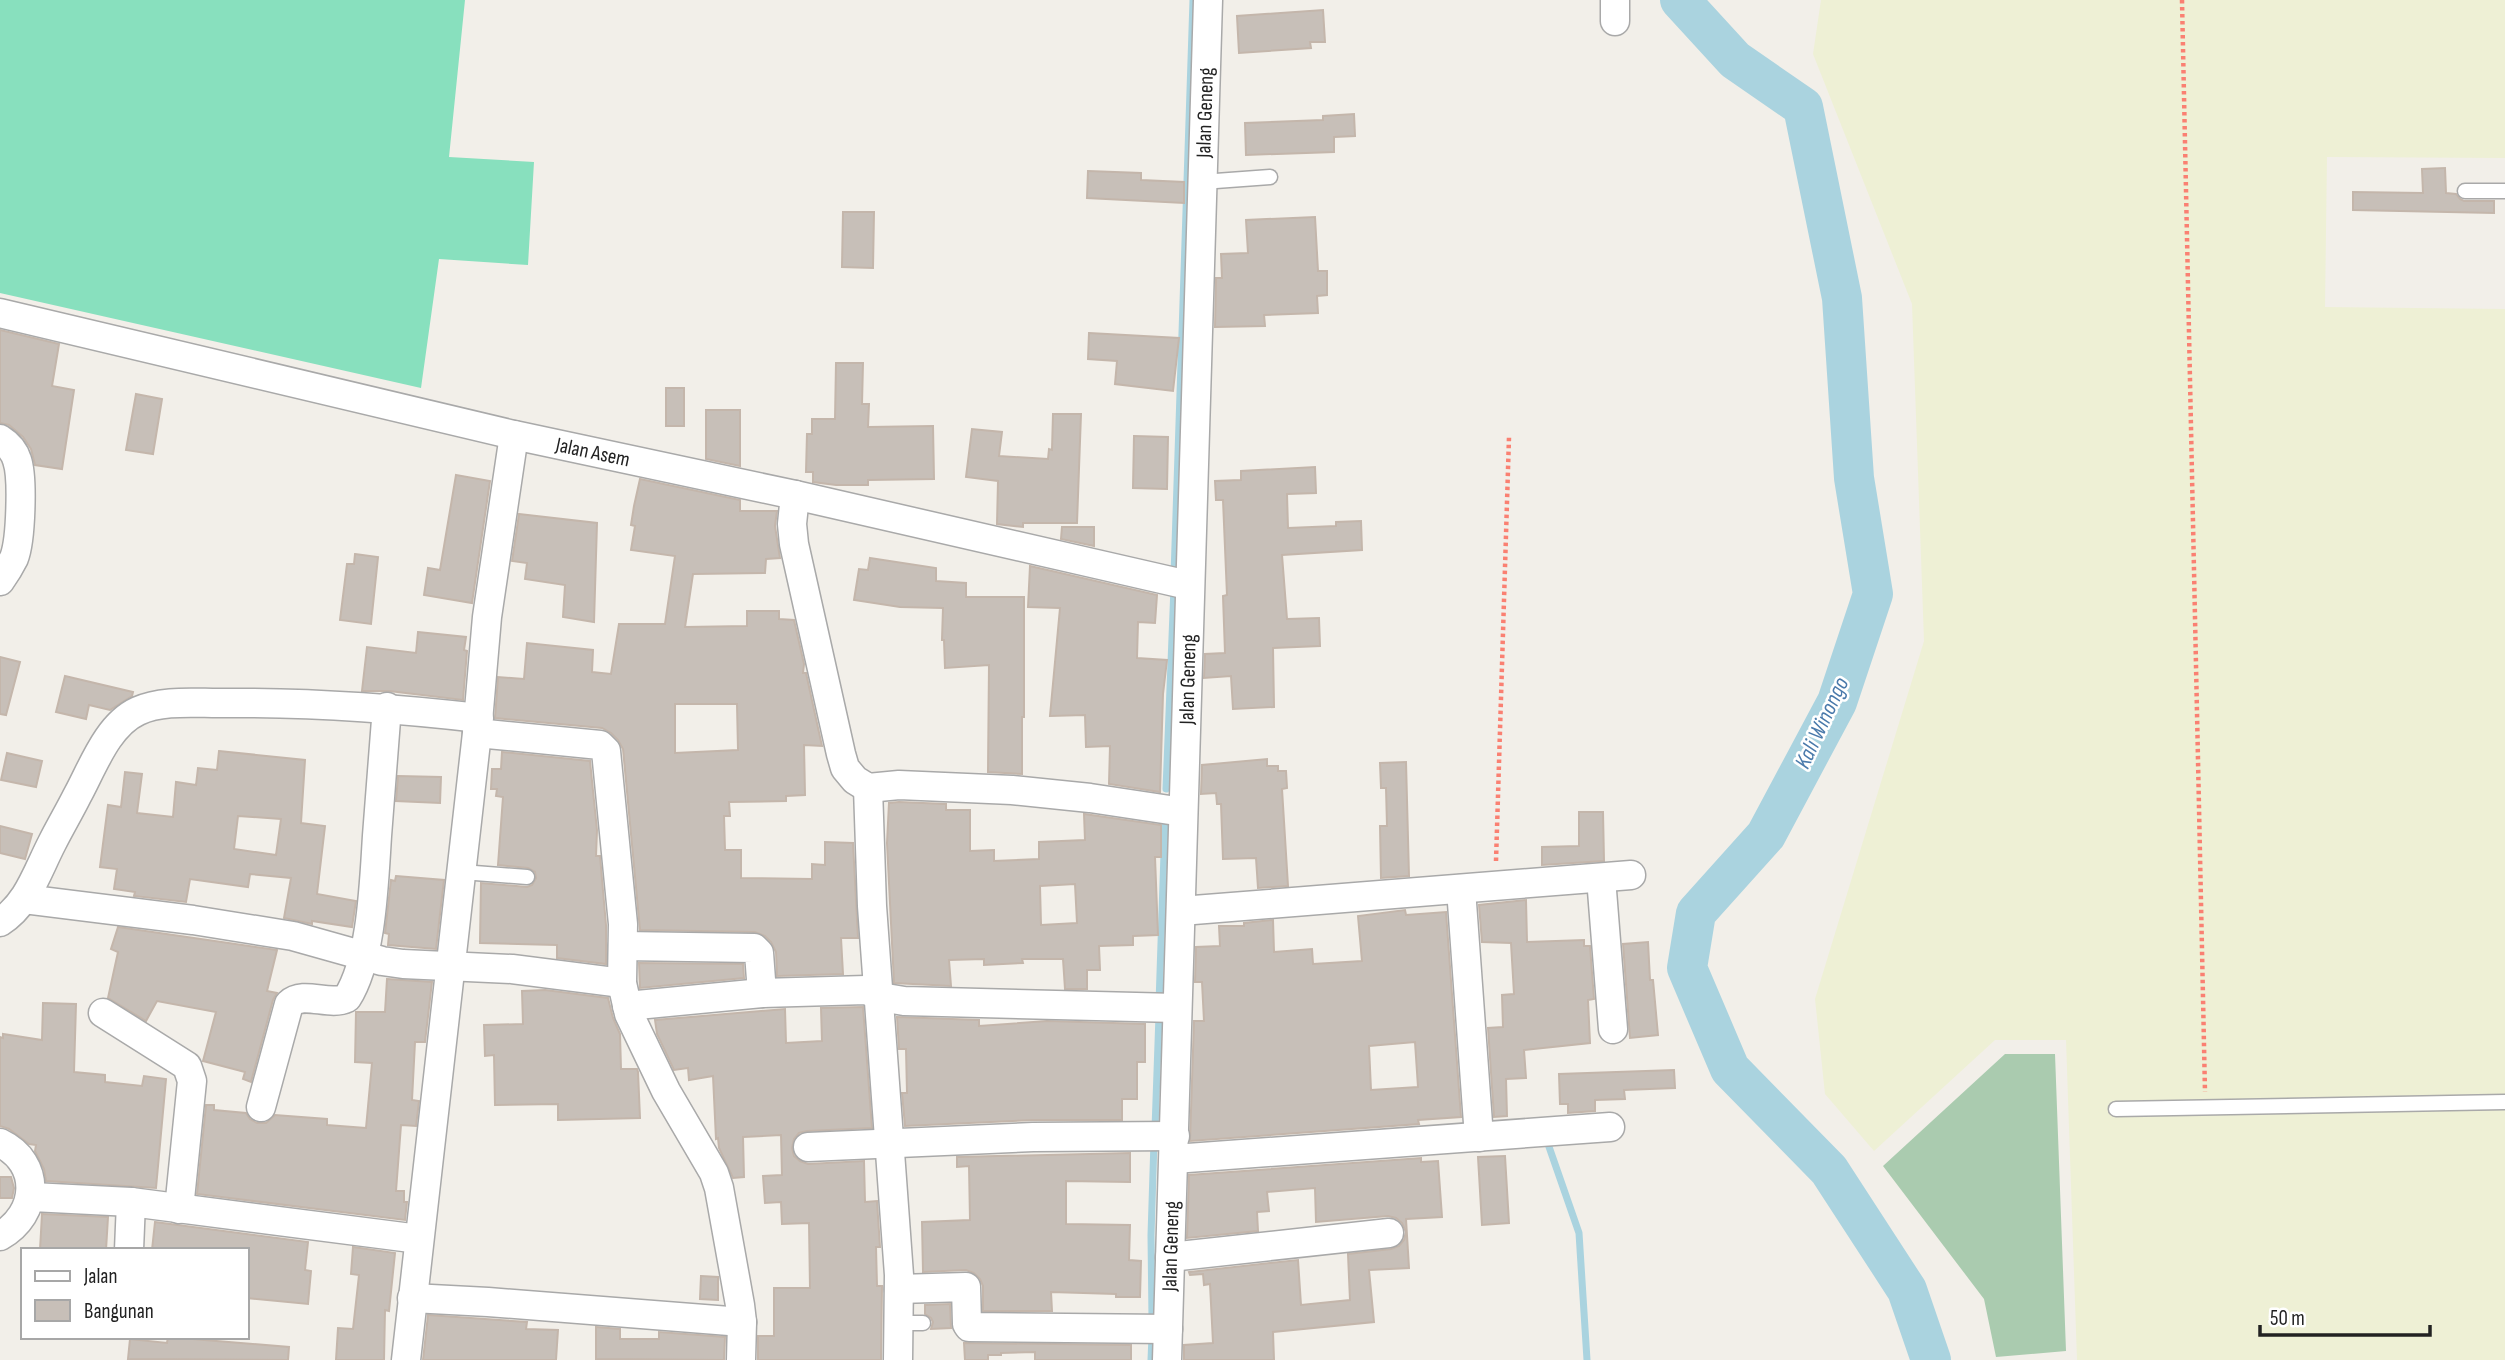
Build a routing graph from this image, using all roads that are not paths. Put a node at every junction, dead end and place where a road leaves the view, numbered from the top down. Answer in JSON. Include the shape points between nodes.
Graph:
{"nodes":[{"id":1,"x":1208,"y":0,"type":"edge"},
{"id":2,"x":1269,"y":177,"type":"dead end"},
{"id":3,"x":1202,"y":182,"type":"junction"},
{"id":4,"x":2465,"y":191,"type":"dead end"},
{"id":5,"x":2505,"y":191,"type":"edge"},
{"id":6,"x":0,"y":313,"type":"edge"},
{"id":7,"x":514,"y":435,"type":"junction"},
{"id":8,"x":0,"y":439,"type":"edge"},
{"id":9,"x":795,"y":495,"type":"junction"},
{"id":10,"x":0,"y":581,"type":"edge"},
{"id":11,"x":1188,"y":585,"type":"junction"},
{"id":12,"x":387,"y":707,"type":"junction"},
{"id":13,"x":478,"y":725,"type":"junction"},
{"id":14,"x":868,"y":788,"type":"junction"},
{"id":15,"x":1183,"y":812,"type":"junction"},
{"id":16,"x":461,"y":872,"type":"junction"},
{"id":17,"x":1631,"y":875,"type":"dead end"},
{"id":18,"x":527,"y":877,"type":"dead end"},
{"id":19,"x":1601,"y":878,"type":"junction"},
{"id":20,"x":1461,"y":889,"type":"junction"},
{"id":21,"x":24,"y":899,"type":"junction"},
{"id":22,"x":1181,"y":911,"type":"junction"},
{"id":23,"x":0,"y":922,"type":"edge"},
{"id":24,"x":623,"y":946,"type":"junction"},
{"id":25,"x":363,"y":956,"type":"junction"},
{"id":26,"x":451,"y":966,"type":"junction"},
{"id":27,"x":762,"y":993,"type":"junction"},
{"id":28,"x":625,"y":994,"type":"junction"},
{"id":29,"x":879,"y":995,"type":"junction"},
{"id":30,"x":1163,"y":1008,"type":"junction"},
{"id":31,"x":103,"y":1013,"type":"dead end"},
{"id":32,"x":1613,"y":1029,"type":"dead end"},
{"id":33,"x":2505,"y":1102,"type":"edge"},
{"id":34,"x":261,"y":1107,"type":"dead end"},
{"id":35,"x":2116,"y":1109,"type":"dead end"},
{"id":36,"x":1610,"y":1127,"type":"dead end"},
{"id":37,"x":1479,"y":1137,"type":"junction"},
{"id":38,"x":1163,"y":1141,"type":"junction"},
{"id":39,"x":0,"y":1143,"type":"edge"},
{"id":40,"x":889,"y":1144,"type":"junction"},
{"id":41,"x":808,"y":1147,"type":"dead end"},
{"id":42,"x":32,"y":1197,"type":"junction"},
{"id":43,"x":131,"y":1202,"type":"junction"},
{"id":44,"x":179,"y":1209,"type":"junction"},
{"id":45,"x":1389,"y":1233,"type":"dead end"},
{"id":46,"x":0,"y":1236,"type":"edge"},
{"id":47,"x":419,"y":1239,"type":"junction"},
{"id":48,"x":128,"y":1248,"type":"edge"},
{"id":49,"x":1170,"y":1256,"type":"junction"},
{"id":50,"x":899,"y":1289,"type":"junction"},
{"id":51,"x":412,"y":1298,"type":"junction"},
{"id":52,"x":742,"y":1322,"type":"junction"},
{"id":53,"x":1168,"y":1329,"type":"junction"},
{"id":54,"x":406,"y":1360,"type":"edge"},
{"id":55,"x":741,"y":1360,"type":"edge"},
{"id":56,"x":898,"y":1360,"type":"edge"},
{"id":57,"x":1167,"y":1360,"type":"edge"}],
"edges":[{"from":1,"to":3,"type":"street","name":"Jalan Geneng"},
{"from":2,"to":3,"type":"lane"},
{"from":3,"to":11,"type":"street","name":"Jalan Geneng"},
{"from":4,"to":5,"type":"lane"},
{"from":6,"to":7,"type":"street","name":"Jalan Asem"},
{"from":7,"to":9,"type":"street","name":"Jalan Asem"},
{"from":7,"to":13,"type":"street","via":[[492,578]]},
{"from":8,"to":10,"type":"street","via":[[14,453],[19,482],[18,543]]},
{"from":9,"to":11,"type":"street","name":"Jalan Asem"},
{"from":9,"to":14,"type":"street","via":[[794,544],[837,740],[845,768]]},
{"from":11,"to":15,"type":"street","name":"Jalan Geneng"},
{"from":12,"to":13,"type":"street"},
{"from":12,"to":21,"type":"street","via":[[231,703],[138,711],[110,737]]},
{"from":12,"to":25,"type":"street","via":[[375,882]]},
{"from":13,"to":16,"type":"street"},
{"from":13,"to":24,"type":"street","via":[[603,747]]},
{"from":14,"to":15,"type":"street","via":[[928,785],[1012,790]]},
{"from":14,"to":29,"type":"street"},
{"from":15,"to":22,"type":"street","name":"Jalan Geneng"},
{"from":16,"to":18,"type":"lane"},
{"from":16,"to":26,"type":"street"},
{"from":17,"to":19,"type":"street"},
{"from":19,"to":20,"type":"street"},
{"from":19,"to":32,"type":"street"},
{"from":20,"to":22,"type":"street"},
{"from":20,"to":37,"type":"street"},
{"from":21,"to":23,"type":"street"},
{"from":21,"to":25,"type":"street","via":[[293,936]]},
{"from":22,"to":30,"type":"street","name":"Jalan Geneng"},
{"from":24,"to":27,"type":"street","via":[[754,947],[759,953]]},
{"from":24,"to":28,"type":"street"},
{"from":25,"to":26,"type":"street"},
{"from":25,"to":34,"type":"street","via":[[347,998],[337,1002],[299,998],[289,1004]]},
{"from":26,"to":28,"type":"street","via":[[512,970]]},
{"from":26,"to":47,"type":"street"},
{"from":27,"to":28,"type":"street"},
{"from":27,"to":29,"type":"street","via":[[859,990]]},
{"from":28,"to":52,"type":"street","via":[[666,1091],[713,1173]]},
{"from":29,"to":30,"type":"street","via":[[904,1001]]},
{"from":29,"to":40,"type":"street"},
{"from":30,"to":38,"type":"street","name":"Jalan Geneng"},
{"from":31,"to":44,"type":"street","via":[[191,1072]]},
{"from":33,"to":35,"type":"lane"},
{"from":36,"to":37,"type":"street"},
{"from":37,"to":38,"type":"street"},
{"from":38,"to":40,"type":"street","via":[[1033,1137]]},
{"from":38,"to":49,"type":"street","name":"Jalan Geneng"},
{"from":39,"to":42,"type":"street","via":[[22,1161]]},
{"from":40,"to":41,"type":"street"},
{"from":40,"to":50,"type":"street"},
{"from":42,"to":43,"type":"street"},
{"from":42,"to":46,"type":"street","via":[[17,1223]]},
{"from":43,"to":44,"type":"street"},
{"from":43,"to":48,"type":"street"},
{"from":44,"to":47,"type":"street"},
{"from":45,"to":49,"type":"street"},
{"from":47,"to":51,"type":"street"},
{"from":49,"to":53,"type":"street","name":"Jalan Geneng"},
{"from":50,"to":53,"type":"street","via":[[966,1280],[969,1327]]},
{"from":50,"to":56,"type":"street","via":[[911,1323]]},
{"from":51,"to":52,"type":"street"},
{"from":51,"to":54,"type":"street"},
{"from":52,"to":55,"type":"street"},
{"from":53,"to":57,"type":"street","name":"Jalan Geneng"}]}
